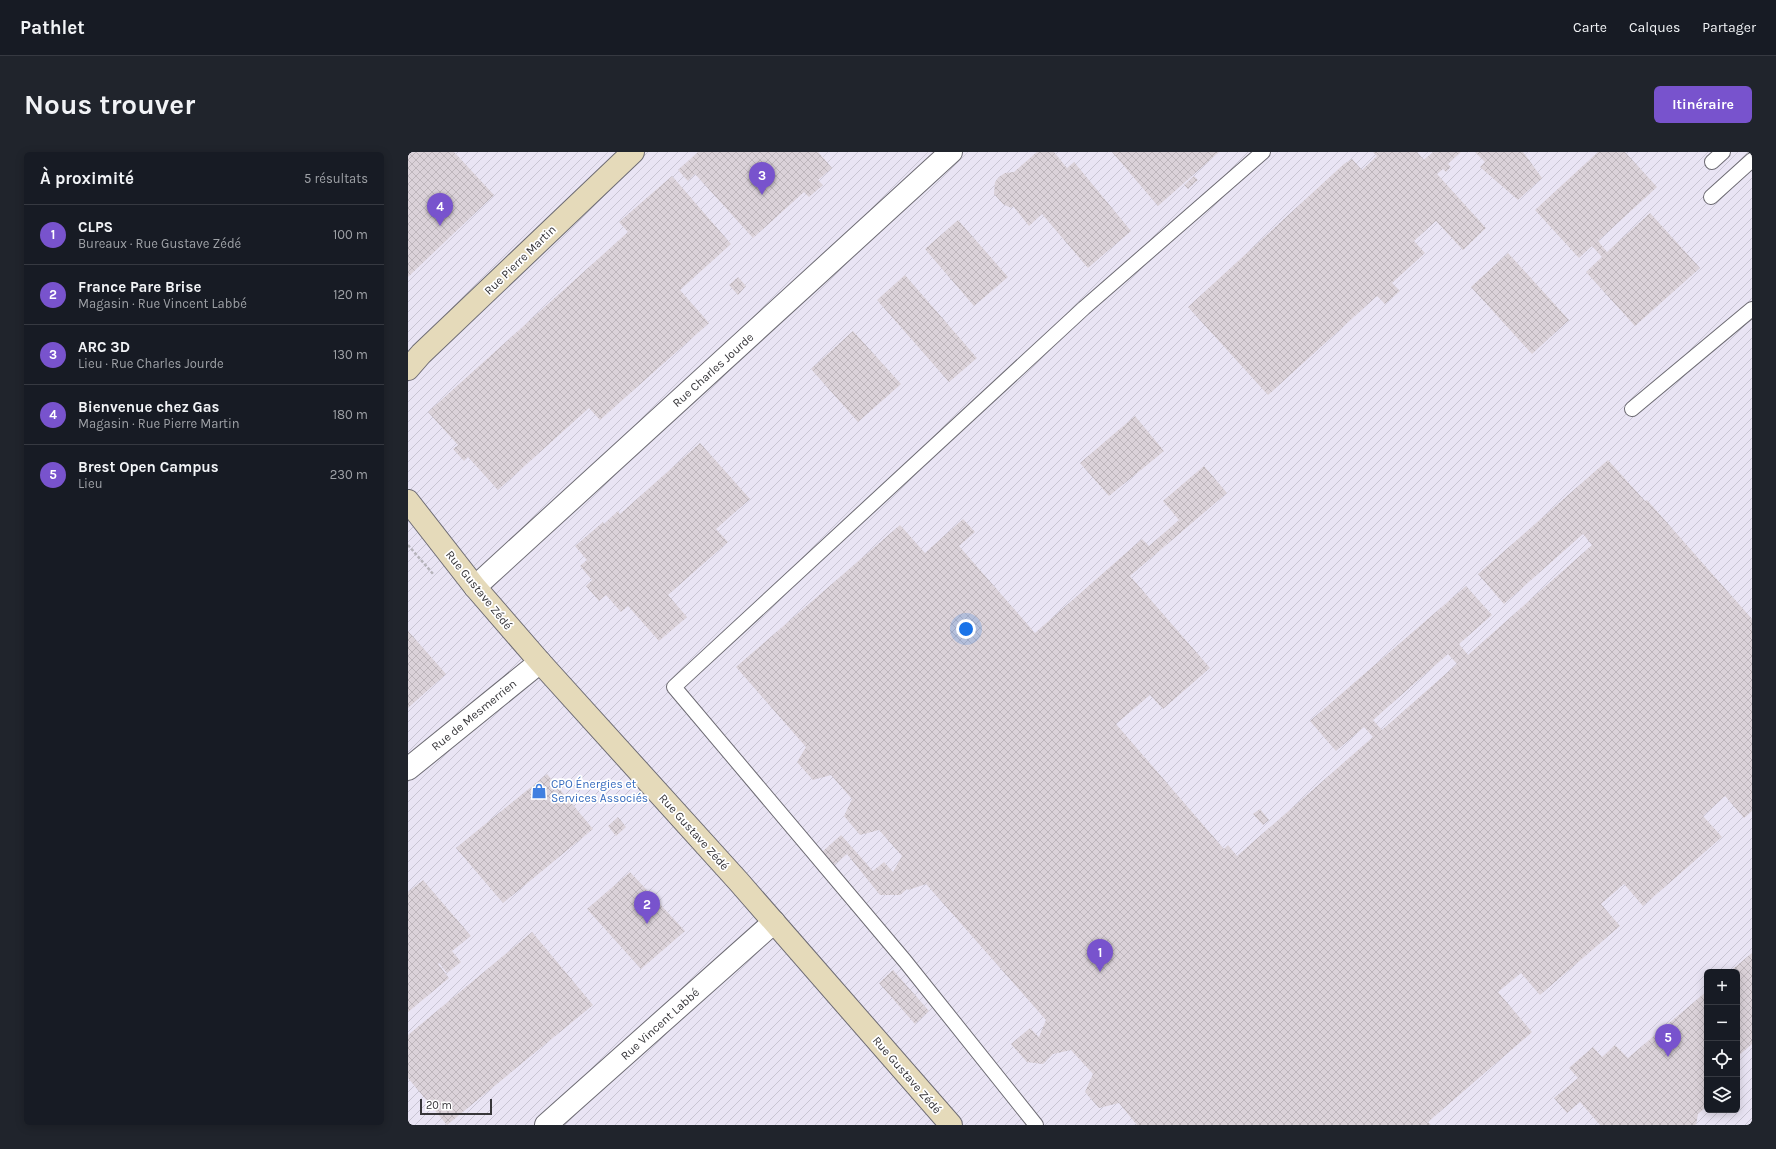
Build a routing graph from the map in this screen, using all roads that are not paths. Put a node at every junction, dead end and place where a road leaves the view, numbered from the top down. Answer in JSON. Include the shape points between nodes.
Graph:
{"nodes":[{"id":1,"x":633,"y":152,"type":"edge"},
{"id":2,"x":951,"y":152,"type":"edge"},
{"id":3,"x":1263,"y":152,"type":"edge"},
{"id":4,"x":1723,"y":152,"type":"edge"},
{"id":5,"x":1752,"y":160,"type":"edge"},
{"id":6,"x":1712,"y":162,"type":"dead end"},
{"id":7,"x":1711,"y":197,"type":"dead end"},
{"id":8,"x":1752,"y":309,"type":"edge"},
{"id":9,"x":408,"y":369,"type":"edge"},
{"id":10,"x":1632,"y":409,"type":"dead end"},
{"id":11,"x":408,"y":501,"type":"edge"},
{"id":12,"x":475,"y":587,"type":"junction"},
{"id":13,"x":540,"y":662,"type":"junction"},
{"id":14,"x":408,"y":769,"type":"edge"},
{"id":15,"x":774,"y":922,"type":"junction"},
{"id":16,"x":546,"y":1125,"type":"edge"},
{"id":17,"x":951,"y":1125,"type":"edge"},
{"id":18,"x":1036,"y":1125,"type":"edge"}],
"edges":[{"from":1,"to":9,"type":"street","name":"Rue Pierre Martin"},
{"from":2,"to":12,"type":"street","name":"Rue Charles Jourde"},
{"from":3,"to":18,"type":"lane","via":[[1084,308],[674,688],[905,961]]},
{"from":4,"to":6,"type":"lane"},
{"from":5,"to":7,"type":"lane"},
{"from":8,"to":10,"type":"lane"},
{"from":11,"to":12,"type":"street","name":"Rue Gustave Zédé"},
{"from":12,"to":13,"type":"street","name":"Rue Gustave Zédé"},
{"from":13,"to":14,"type":"street","name":"Rue de Mesmerrien"},
{"from":13,"to":15,"type":"street","name":"Rue Gustave Zédé"},
{"from":15,"to":16,"type":"street","name":"Rue Vincent Labbé"},
{"from":15,"to":17,"type":"street","name":"Rue Gustave Zédé"}]}
